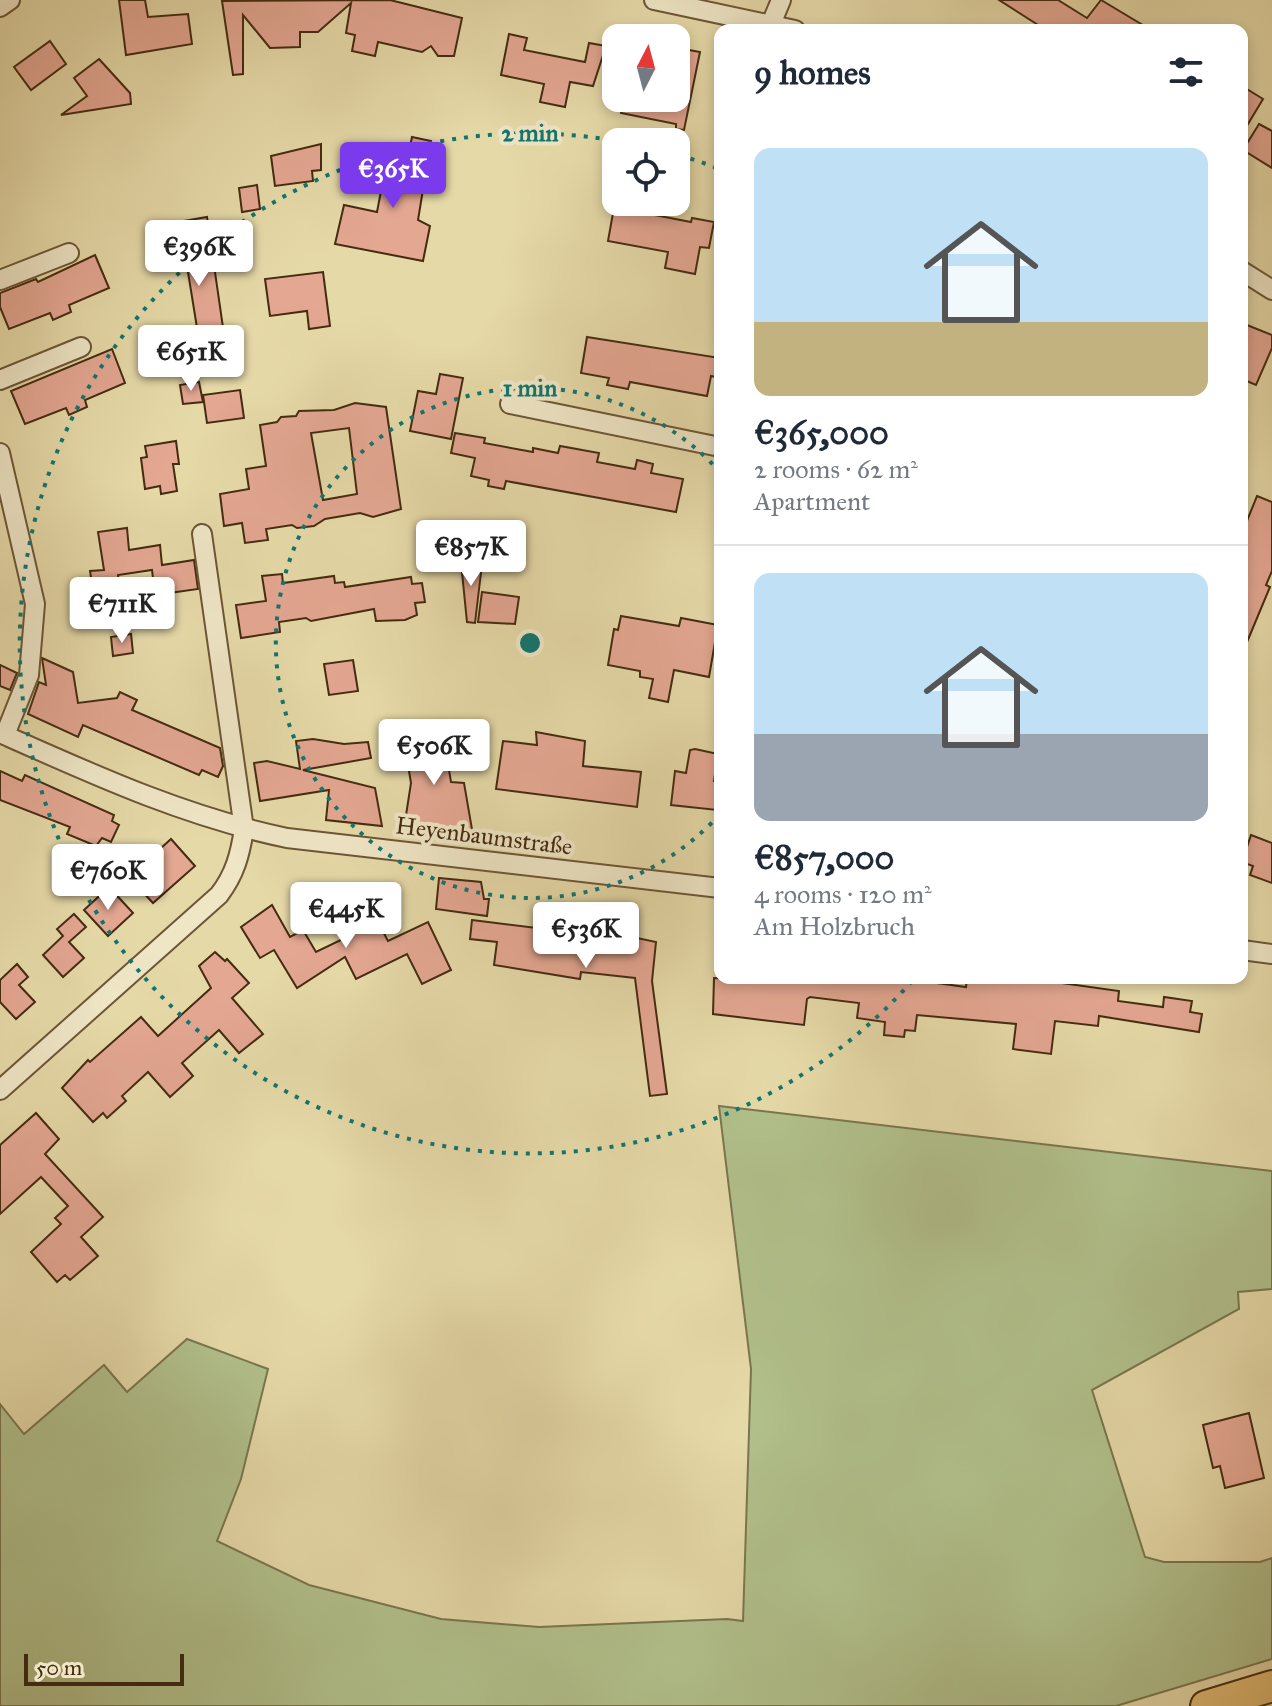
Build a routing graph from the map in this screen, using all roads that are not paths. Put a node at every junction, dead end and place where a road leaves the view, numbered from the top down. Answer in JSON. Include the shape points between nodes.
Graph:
{"nodes":[{"id":1,"x":10,"y":0,"type":"edge"},
{"id":2,"x":654,"y":0,"type":"edge"},
{"id":3,"x":781,"y":0,"type":"edge"},
{"id":4,"x":0,"y":7,"type":"edge"},
{"id":5,"x":771,"y":24,"type":"joint"},
{"id":6,"x":69,"y":253,"type":"dead end"},
{"id":7,"x":1248,"y":275,"type":"edge"},
{"id":8,"x":0,"y":280,"type":"edge"},
{"id":9,"x":1272,"y":290,"type":"edge"},
{"id":10,"x":81,"y":347,"type":"dead end"},
{"id":11,"x":0,"y":380,"type":"edge"},
{"id":12,"x":510,"y":404,"type":"dead end"},
{"id":13,"x":714,"y":446,"type":"edge"},
{"id":14,"x":0,"y":453,"type":"edge"},
{"id":15,"x":202,"y":534,"type":"dead end"},
{"id":16,"x":2,"y":734,"type":"edge"},
{"id":17,"x":244,"y":829,"type":"junction"},
{"id":18,"x":714,"y":887,"type":"edge"},
{"id":19,"x":1248,"y":951,"type":"edge"},
{"id":20,"x":1272,"y":954,"type":"edge"},
{"id":21,"x":0,"y":1090,"type":"edge"},
{"id":22,"x":1272,"y":1686,"type":"edge"},
{"id":23,"x":1206,"y":1706,"type":"edge"}],
"edges":[{"from":1,"to":4,"type":"street"},
{"from":2,"to":5,"type":"street"},
{"from":3,"to":5,"type":"street"},
{"from":6,"to":8,"type":"street"},
{"from":7,"to":9,"type":"street"},
{"from":10,"to":11,"type":"street"},
{"from":12,"to":13,"type":"street"},
{"from":14,"to":16,"type":"street","via":[[35,604],[29,675]]},
{"from":15,"to":17,"type":"street"},
{"from":16,"to":17,"type":"street","name":"Heyenbaumstraße","via":[[138,793]]},
{"from":17,"to":18,"type":"street","name":"Heyenbaumstraße"},
{"from":17,"to":21,"type":"street","via":[[232,877],[219,895]]},
{"from":19,"to":20,"type":"street"},
{"from":22,"to":23,"type":"main road"}]}
